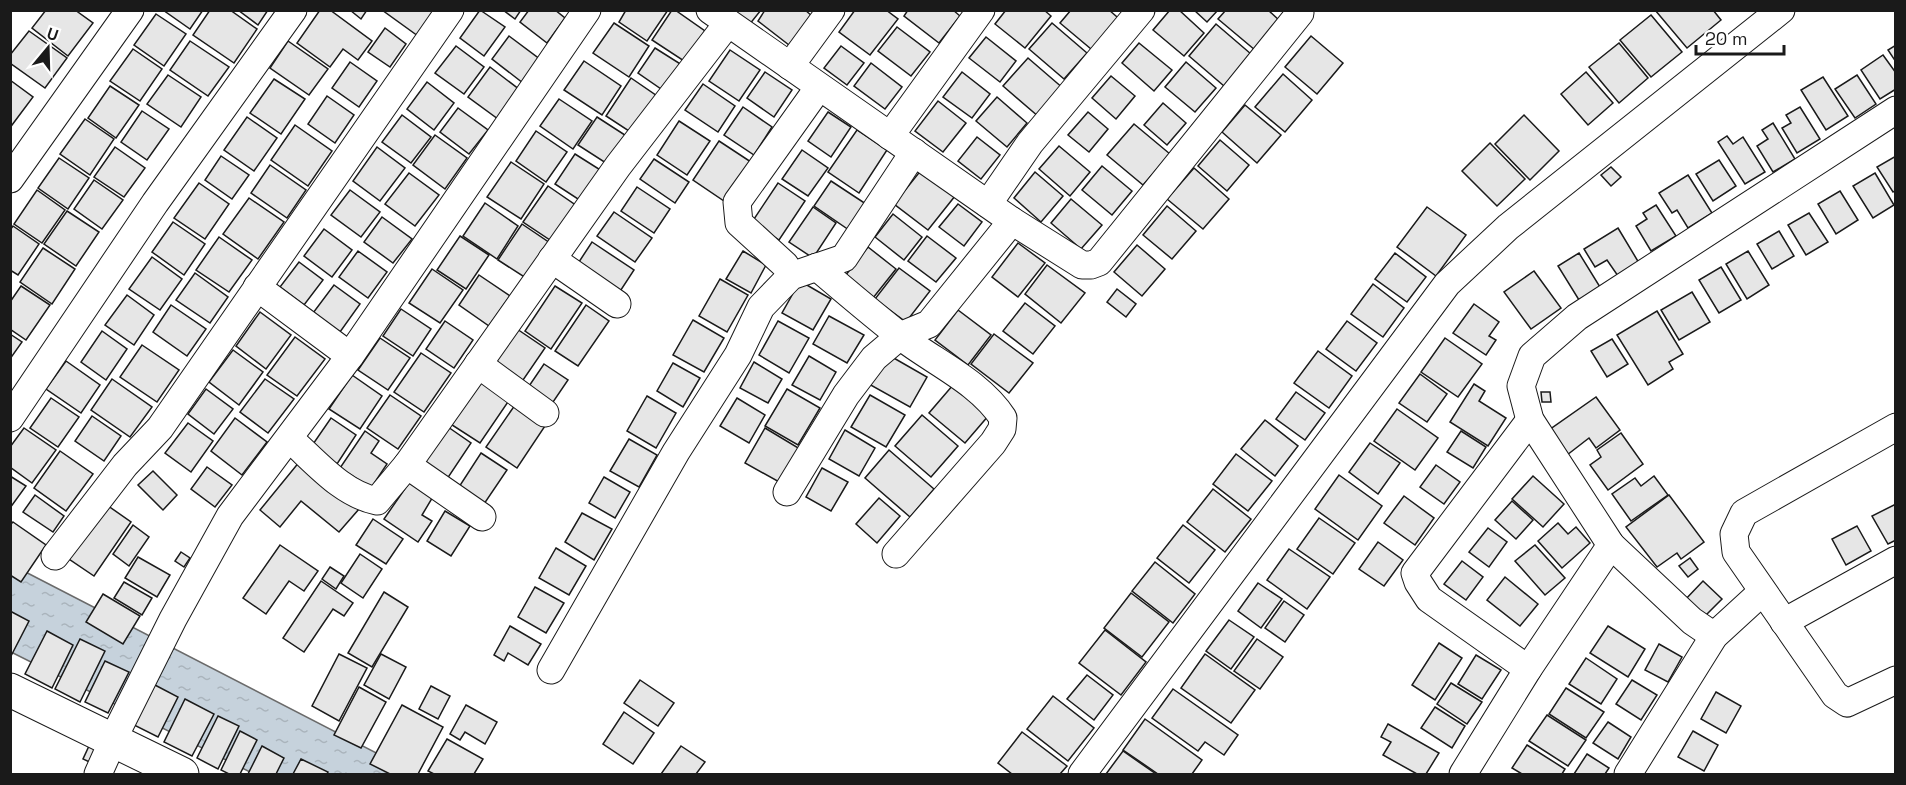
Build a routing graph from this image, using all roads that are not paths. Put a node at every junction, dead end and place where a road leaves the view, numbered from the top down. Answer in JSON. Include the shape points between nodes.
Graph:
{"nodes":[{"id":1,"x":130,"y":10,"type":"edge"},
{"id":2,"x":293,"y":10,"type":"edge"},
{"id":3,"x":450,"y":10,"type":"edge"},
{"id":4,"x":587,"y":10,"type":"edge"},
{"id":5,"x":831,"y":10,"type":"edge"},
{"id":6,"x":981,"y":10,"type":"edge"},
{"id":7,"x":1141,"y":10,"type":"edge"},
{"id":8,"x":1781,"y":10,"type":"edge"},
{"id":9,"x":1300,"y":13,"type":"dead end"},
{"id":10,"x":719,"y":17,"type":"edge"},
{"id":11,"x":790,"y":66,"type":"junction"},
{"id":12,"x":819,"y":87,"type":"junction"},
{"id":13,"x":1896,"y":110,"type":"edge"},
{"id":14,"x":890,"y":136,"type":"junction"},
{"id":15,"x":914,"y":152,"type":"junction"},
{"id":16,"x":10,"y":179,"type":"edge"},
{"id":17,"x":988,"y":204,"type":"junction"},
{"id":18,"x":1012,"y":221,"type":"junction"},
{"id":19,"x":552,"y":259,"type":"junction"},
{"id":20,"x":817,"y":267,"type":"junction"},
{"id":21,"x":791,"y":276,"type":"junction"},
{"id":22,"x":257,"y":287,"type":"junction"},
{"id":23,"x":617,"y":304,"type":"dead end"},
{"id":24,"x":900,"y":336,"type":"junction"},
{"id":25,"x":350,"y":356,"type":"junction"},
{"id":26,"x":478,"y":364,"type":"junction"},
{"id":27,"x":545,"y":413,"type":"dead end"},
{"id":28,"x":10,"y":418,"type":"edge"},
{"id":29,"x":1530,"y":420,"type":"junction"},
{"id":30,"x":1896,"y":427,"type":"edge"},
{"id":31,"x":290,"y":439,"type":"junction"},
{"id":32,"x":407,"y":465,"type":"junction"},
{"id":33,"x":787,"y":492,"type":"dead end"},
{"id":34,"x":482,"y":517,"type":"dead end"},
{"id":35,"x":1611,"y":545,"type":"junction"},
{"id":36,"x":896,"y":554,"type":"dead end"},
{"id":37,"x":55,"y":556,"type":"dead end"},
{"id":38,"x":1896,"y":560,"type":"edge"},
{"id":39,"x":1762,"y":592,"type":"junction"},
{"id":40,"x":1784,"y":622,"type":"junction"},
{"id":41,"x":1714,"y":636,"type":"junction"},
{"id":42,"x":1528,"y":669,"type":"junction"},
{"id":43,"x":551,"y":670,"type":"dead end"},
{"id":44,"x":1896,"y":680,"type":"edge"},
{"id":45,"x":10,"y":690,"type":"edge"},
{"id":46,"x":117,"y":733,"type":"junction"},
{"id":47,"x":98,"y":774,"type":"edge"},
{"id":48,"x":182,"y":774,"type":"edge"},
{"id":49,"x":1082,"y":774,"type":"edge"},
{"id":50,"x":1463,"y":774,"type":"edge"},
{"id":51,"x":1628,"y":774,"type":"edge"}],
"edges":[{"from":1,"to":16,"type":"street"},
{"from":2,"to":28,"type":"street","via":[[155,203]]},
{"from":3,"to":22,"type":"street"},
{"from":4,"to":25,"type":"street"},
{"from":5,"to":11,"type":"street"},
{"from":6,"to":14,"type":"street"},
{"from":7,"to":17,"type":"street","via":[[1030,143]]},
{"from":8,"to":49,"type":"street","via":[[1508,227],[1447,284]]},
{"from":9,"to":18,"type":"street","via":[[1099,262],[1082,265]]},
{"from":10,"to":11,"type":"street"},
{"from":10,"to":19,"type":"street"},
{"from":11,"to":12,"type":"street"},
{"from":12,"to":14,"type":"street"},
{"from":12,"to":21,"type":"street","via":[[737,202],[739,223],[785,265]]},
{"from":13,"to":29,"type":"street","via":[[1577,317],[1532,356],[1521,386]]},
{"from":14,"to":15,"type":"street"},
{"from":15,"to":17,"type":"street"},
{"from":15,"to":20,"type":"street","via":[[844,258]]},
{"from":17,"to":18,"type":"street"},
{"from":18,"to":24,"type":"street","via":[[929,324]]},
{"from":19,"to":23,"type":"street"},
{"from":19,"to":26,"type":"street"},
{"from":20,"to":21,"type":"street"},
{"from":20,"to":24,"type":"street"},
{"from":21,"to":43,"type":"street","via":[[761,307],[738,355],[676,452]]},
{"from":22,"to":25,"type":"street"},
{"from":22,"to":37,"type":"street","via":[[160,428],[125,465]]},
{"from":24,"to":33,"type":"street","via":[[874,358],[846,395]]},
{"from":24,"to":36,"type":"street","via":[[995,405],[1003,418],[1002,429],[993,443]]},
{"from":25,"to":31,"type":"street"},
{"from":26,"to":27,"type":"street"},
{"from":26,"to":32,"type":"street"},
{"from":29,"to":35,"type":"street"},
{"from":29,"to":42,"type":"street","via":[[1415,573],[1429,599]]},
{"from":30,"to":39,"type":"street","via":[[1744,513],[1734,534],[1736,552]]},
{"from":31,"to":32,"type":"street","via":[[345,488],[363,498],[377,501]]},
{"from":31,"to":46,"type":"street","via":[[230,516]]},
{"from":32,"to":34,"type":"street"},
{"from":35,"to":41,"type":"street","via":[[1692,621]]},
{"from":35,"to":42,"type":"street"},
{"from":38,"to":40,"type":"street"},
{"from":39,"to":40,"type":"street"},
{"from":39,"to":41,"type":"street"},
{"from":40,"to":44,"type":"street","via":[[1835,695],[1847,703]]},
{"from":41,"to":51,"type":"street"},
{"from":42,"to":50,"type":"street"},
{"from":45,"to":46,"type":"main road"},
{"from":46,"to":47,"type":"street"},
{"from":46,"to":48,"type":"main road"}]}
